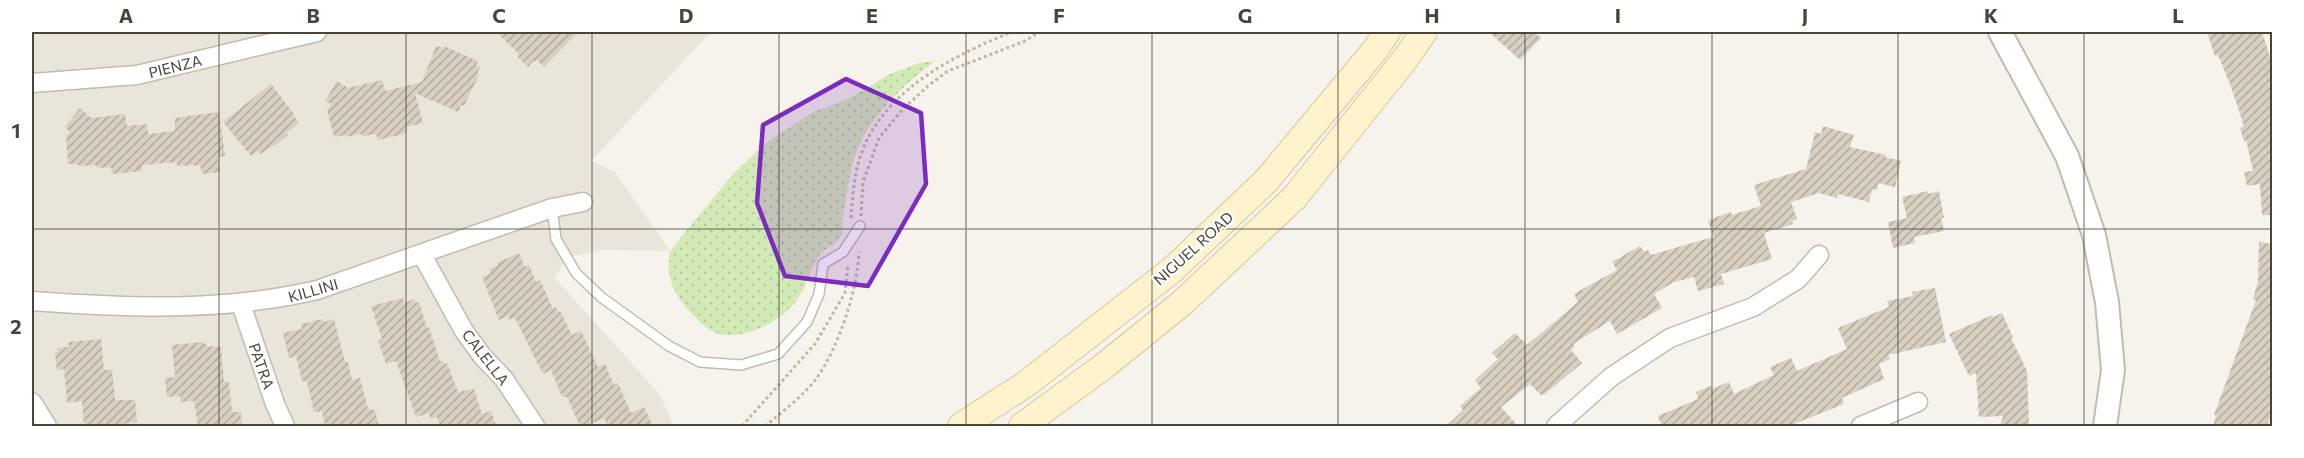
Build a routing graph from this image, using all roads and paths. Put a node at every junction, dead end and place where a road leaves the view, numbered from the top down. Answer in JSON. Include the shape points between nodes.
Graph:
{"nodes":[{"id":1,"x":317,"y":32,"type":"edge"},
{"id":2,"x":1039,"y":32,"type":"edge"},
{"id":3,"x":1387,"y":32,"type":"edge"},
{"id":4,"x":1424,"y":32,"type":"edge"},
{"id":5,"x":2000,"y":32,"type":"edge"},
{"id":6,"x":32,"y":83,"type":"edge"},
{"id":7,"x":583,"y":202,"type":"dead end"},
{"id":8,"x":552,"y":208,"type":"junction"},
{"id":9,"x":860,"y":226,"type":"junction"},
{"id":10,"x":422,"y":255,"type":"junction"},
{"id":11,"x":1820,"y":255,"type":"dead end"},
{"id":12,"x":32,"y":301,"type":"edge"},
{"id":13,"x":241,"y":304,"type":"junction"},
{"id":14,"x":32,"y":402,"type":"edge"},
{"id":15,"x":1918,"y":402,"type":"dead end"},
{"id":16,"x":47,"y":426,"type":"edge"},
{"id":17,"x":285,"y":426,"type":"edge"},
{"id":18,"x":535,"y":426,"type":"edge"},
{"id":19,"x":765,"y":426,"type":"edge"},
{"id":20,"x":961,"y":426,"type":"edge"},
{"id":21,"x":1022,"y":426,"type":"edge"},
{"id":22,"x":1556,"y":426,"type":"edge"},
{"id":23,"x":1861,"y":426,"type":"edge"},
{"id":24,"x":2105,"y":426,"type":"edge"}],
"edges":[{"from":1,"to":6,"type":"street","name":"PIENZA","via":[[137,75]]},
{"from":2,"to":9,"type":"path","via":[[948,71],[903,109],[879,138],[863,182]]},
{"from":3,"to":20,"type":"main road","name":"NIGUEL ROAD","via":[[1266,181],[1180,262],[1051,364]]},
{"from":4,"to":21,"type":"main road","via":[[1294,198],[1182,303]]},
{"from":5,"to":24,"type":"street","via":[[2067,156],[2094,235],[2107,302],[2113,370]]},
{"from":7,"to":8,"type":"street","name":"KILLINI"},
{"from":8,"to":9,"type":"lane","via":[[556,239],[566,258],[601,297],[669,346],[700,362],[741,365],[778,354],[807,322],[819,294],[823,264],[843,252]]},
{"from":8,"to":10,"type":"street","name":"KILLINI"},
{"from":9,"to":19,"type":"path","via":[[853,296],[827,360],[815,379]]},
{"from":10,"to":13,"type":"street","name":"KILLINI","via":[[317,290]]},
{"from":10,"to":18,"type":"street","name":"CALELLA","via":[[464,331],[504,379]]},
{"from":11,"to":22,"type":"street","via":[[1798,279],[1753,307],[1670,338],[1611,377]]},
{"from":12,"to":13,"type":"street","name":"KILLINI","via":[[129,307]]},
{"from":13,"to":17,"type":"street","name":"PATRA"},
{"from":14,"to":16,"type":"street"},
{"from":15,"to":23,"type":"street"}]}
